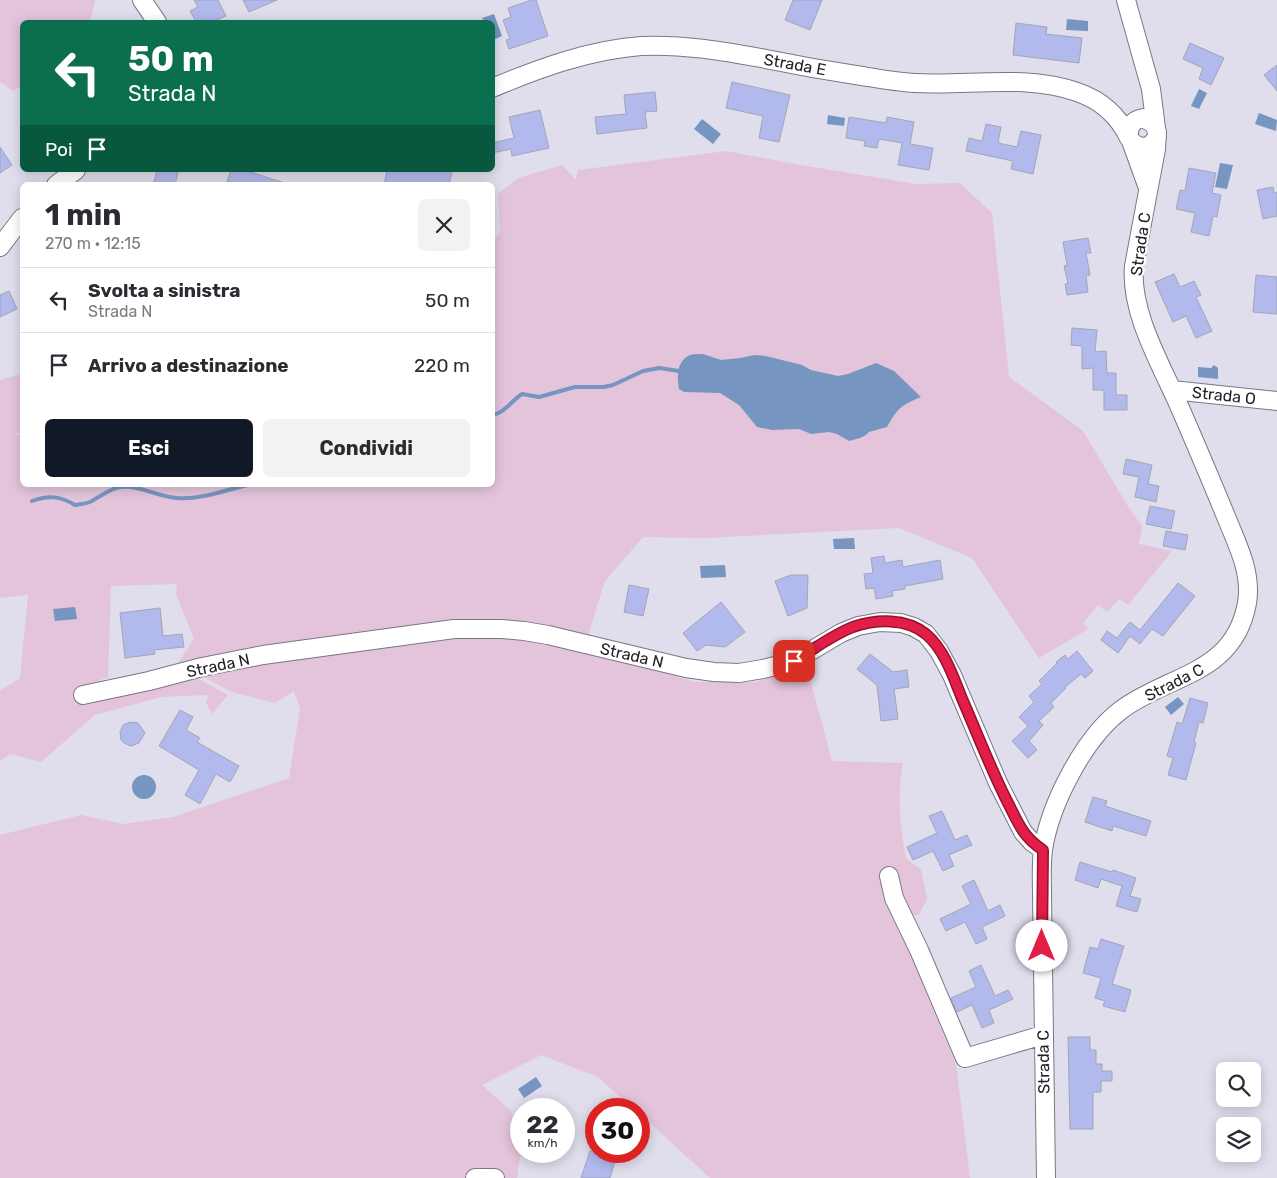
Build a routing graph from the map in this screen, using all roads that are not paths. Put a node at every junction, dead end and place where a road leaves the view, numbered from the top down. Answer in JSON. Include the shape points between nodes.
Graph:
{"nodes":[{"id":1,"x":142,"y":0,"type":"edge"},
{"id":2,"x":1126,"y":0,"type":"edge"},
{"id":3,"x":156,"y":20,"type":"edge"},
{"id":4,"x":495,"y":87,"type":"edge"},
{"id":5,"x":1100,"y":103,"type":"junction"},
{"id":6,"x":1149,"y":125,"type":"junction"},
{"id":7,"x":1130,"y":139,"type":"junction"},
{"id":8,"x":73,"y":172,"type":"edge"},
{"id":9,"x":60,"y":182,"type":"edge"},
{"id":10,"x":1149,"y":188,"type":"junction"},
{"id":11,"x":20,"y":221,"type":"edge"},
{"id":12,"x":0,"y":247,"type":"edge"},
{"id":13,"x":1172,"y":390,"type":"junction"},
{"id":14,"x":1277,"y":401,"type":"edge"},
{"id":15,"x":83,"y":695,"type":"dead end"},
{"id":16,"x":1043,"y":850,"type":"junction"},
{"id":17,"x":889,"y":876,"type":"dead end"},
{"id":18,"x":1043,"y":1034,"type":"junction"},
{"id":19,"x":475,"y":1178,"type":"edge"},
{"id":20,"x":495,"y":1178,"type":"edge"},
{"id":21,"x":1046,"y":1178,"type":"edge"}],
"edges":[{"from":1,"to":3,"type":"street"},
{"from":2,"to":6,"type":"street","name":"Strada C","via":[[1152,95]]},
{"from":4,"to":5,"type":"street","name":"Strada E","via":[[561,61],[627,47],[666,46],[715,50],[914,83],[1032,83],[1076,91]]},
{"from":5,"to":6,"type":"street","name":"Strada E"},
{"from":5,"to":7,"type":"street","name":"Strada E","via":[[1122,123]]},
{"from":6,"to":7,"type":"street","via":[[1130,127]]},
{"from":6,"to":7,"type":"street","via":[[1152,143],[1144,147],[1135,145]]},
{"from":6,"to":10,"type":"street","name":"Strada C"},
{"from":7,"to":10,"type":"street","name":"Strada C"},
{"from":8,"to":9,"type":"street"},
{"from":10,"to":13,"type":"street","name":"Strada C","via":[[1135,260],[1134,287],[1145,328]]},
{"from":11,"to":12,"type":"street"},
{"from":13,"to":14,"type":"street","name":"Strada O"},
{"from":13,"to":16,"type":"street","name":"Strada C","via":[[1240,552],[1248,584],[1245,610],[1233,639],[1215,660],[1133,702],[1099,731],[1071,772],[1051,820]]},
{"from":15,"to":16,"type":"street","name":"Strada N","via":[[255,657],[454,628],[524,631],[686,668],[739,673],[794,661],[858,626],[901,623],[926,634],[939,651],[1023,832]]},
{"from":16,"to":18,"type":"street","name":"Strada C"},
{"from":17,"to":18,"type":"street","via":[[894,898],[965,1058]]},
{"from":18,"to":21,"type":"street","name":"Strada C"},
{"from":19,"to":20,"type":"street"}]}
